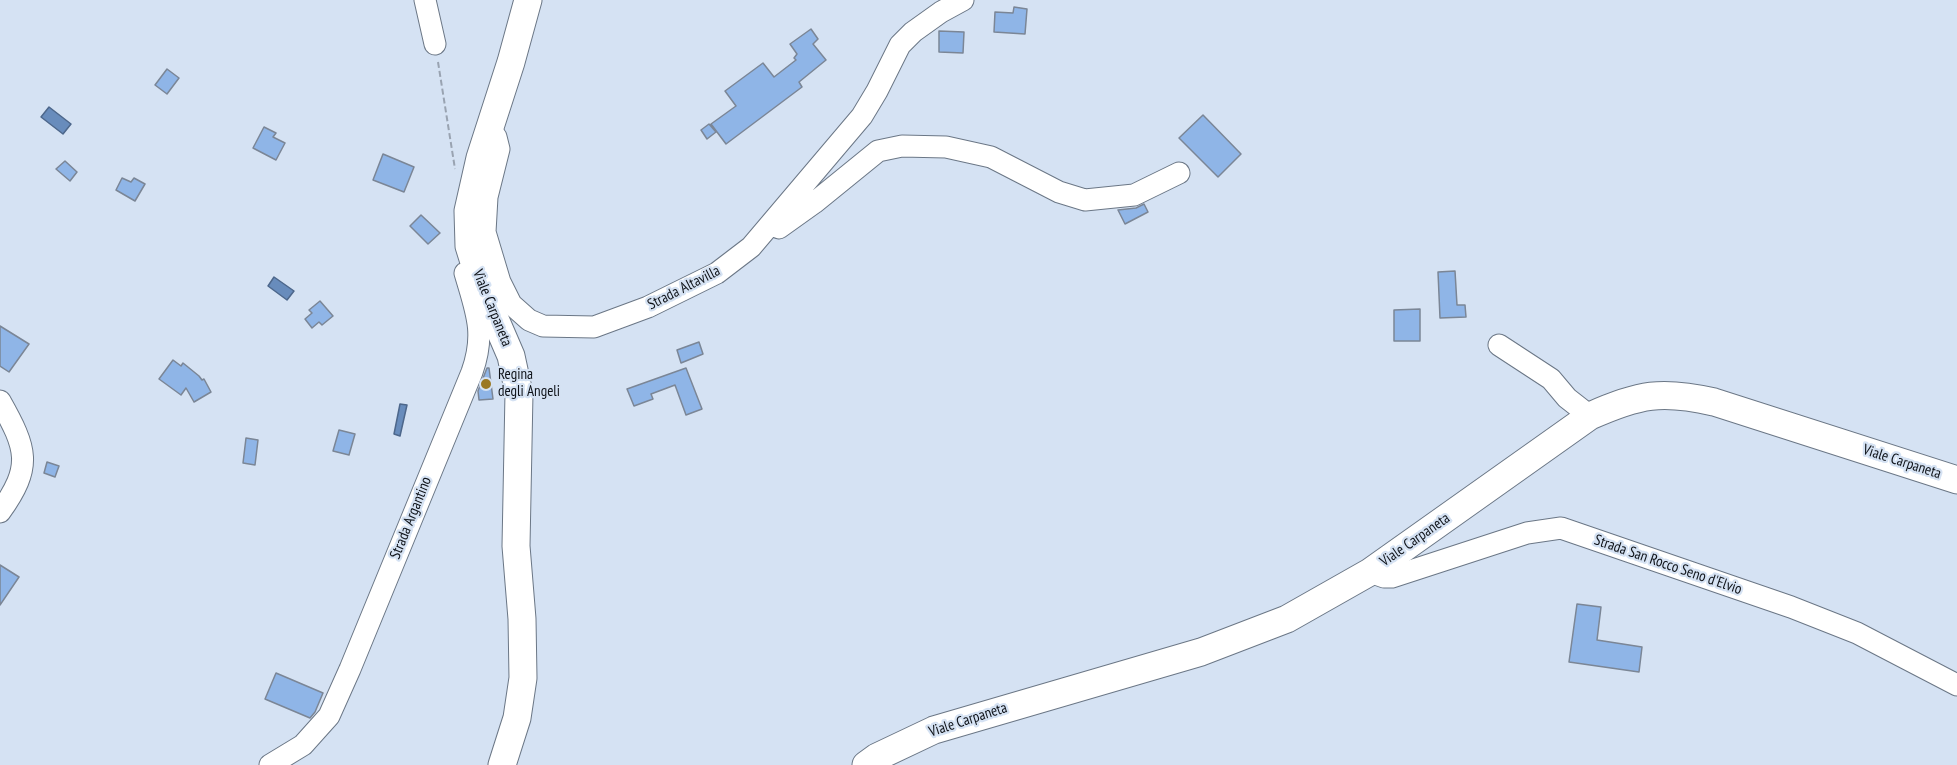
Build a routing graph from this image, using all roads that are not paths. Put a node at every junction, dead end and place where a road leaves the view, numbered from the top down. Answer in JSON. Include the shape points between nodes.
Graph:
{"nodes":[{"id":1,"x":425,"y":0,"type":"edge"},
{"id":2,"x":528,"y":0,"type":"edge"},
{"id":3,"x":963,"y":0,"type":"edge"},
{"id":4,"x":435,"y":44,"type":"road end"},
{"id":5,"x":489,"y":129,"type":"junction"},
{"id":6,"x":1179,"y":173,"type":"dead end"},
{"id":7,"x":757,"y":241,"type":"junction"},
{"id":8,"x":469,"y":246,"type":"junction"},
{"id":9,"x":1499,"y":345,"type":"dead end"},
{"id":10,"x":0,"y":401,"type":"edge"},
{"id":11,"x":1590,"y":416,"type":"junction"},
{"id":12,"x":1957,"y":480,"type":"edge"},
{"id":13,"x":0,"y":512,"type":"edge"},
{"id":14,"x":1370,"y":572,"type":"junction"},
{"id":15,"x":1957,"y":685,"type":"edge"},
{"id":16,"x":270,"y":765,"type":"edge"},
{"id":17,"x":502,"y":765,"type":"edge"},
{"id":18,"x":866,"y":765,"type":"edge"}],
"edges":[{"from":1,"to":4,"type":"street"},
{"from":2,"to":5,"type":"main road","name":"Viale Carpaneta"},
{"from":3,"to":7,"type":"street","name":"Strada Altavilla","via":[[913,32],[900,45],[862,116]]},
{"from":5,"to":7,"type":"street","name":"Strada Altavilla","via":[[499,149],[487,197],[485,232],[490,255],[511,304],[543,326],[594,327],[622,318],[717,273]]},
{"from":5,"to":8,"type":"main road","name":"Viale Carpaneta","via":[[468,211]]},
{"from":6,"to":7,"type":"street","via":[[1134,195],[1085,200],[1059,192],[991,157],[946,147],[902,146],[878,151],[814,203]]},
{"from":8,"to":16,"type":"street","name":"Strada Argantino","via":[[460,257],[480,332],[472,372],[329,716],[303,745]]},
{"from":8,"to":17,"type":"main road","name":"Viale Carpaneta","via":[[483,291],[512,356],[519,393],[516,546],[523,678],[517,718]]},
{"from":9,"to":11,"type":"street","via":[[1551,379]]},
{"from":10,"to":13,"type":"street","via":[[23,456],[19,481]]},
{"from":11,"to":12,"type":"main road","name":"Viale Carpaneta","via":[[1620,402],[1658,394],[1686,395],[1808,430]]},
{"from":11,"to":14,"type":"main road","name":"Viale Carpaneta"},
{"from":14,"to":15,"type":"street","name":"Strada San Rocco Seno d'Elvio","via":[[1384,578],[1399,575],[1527,533],[1561,528],[1857,633]]},
{"from":14,"to":18,"type":"main road","name":"Viale Carpaneta","via":[[1287,619],[1201,652],[934,730]]}]}
